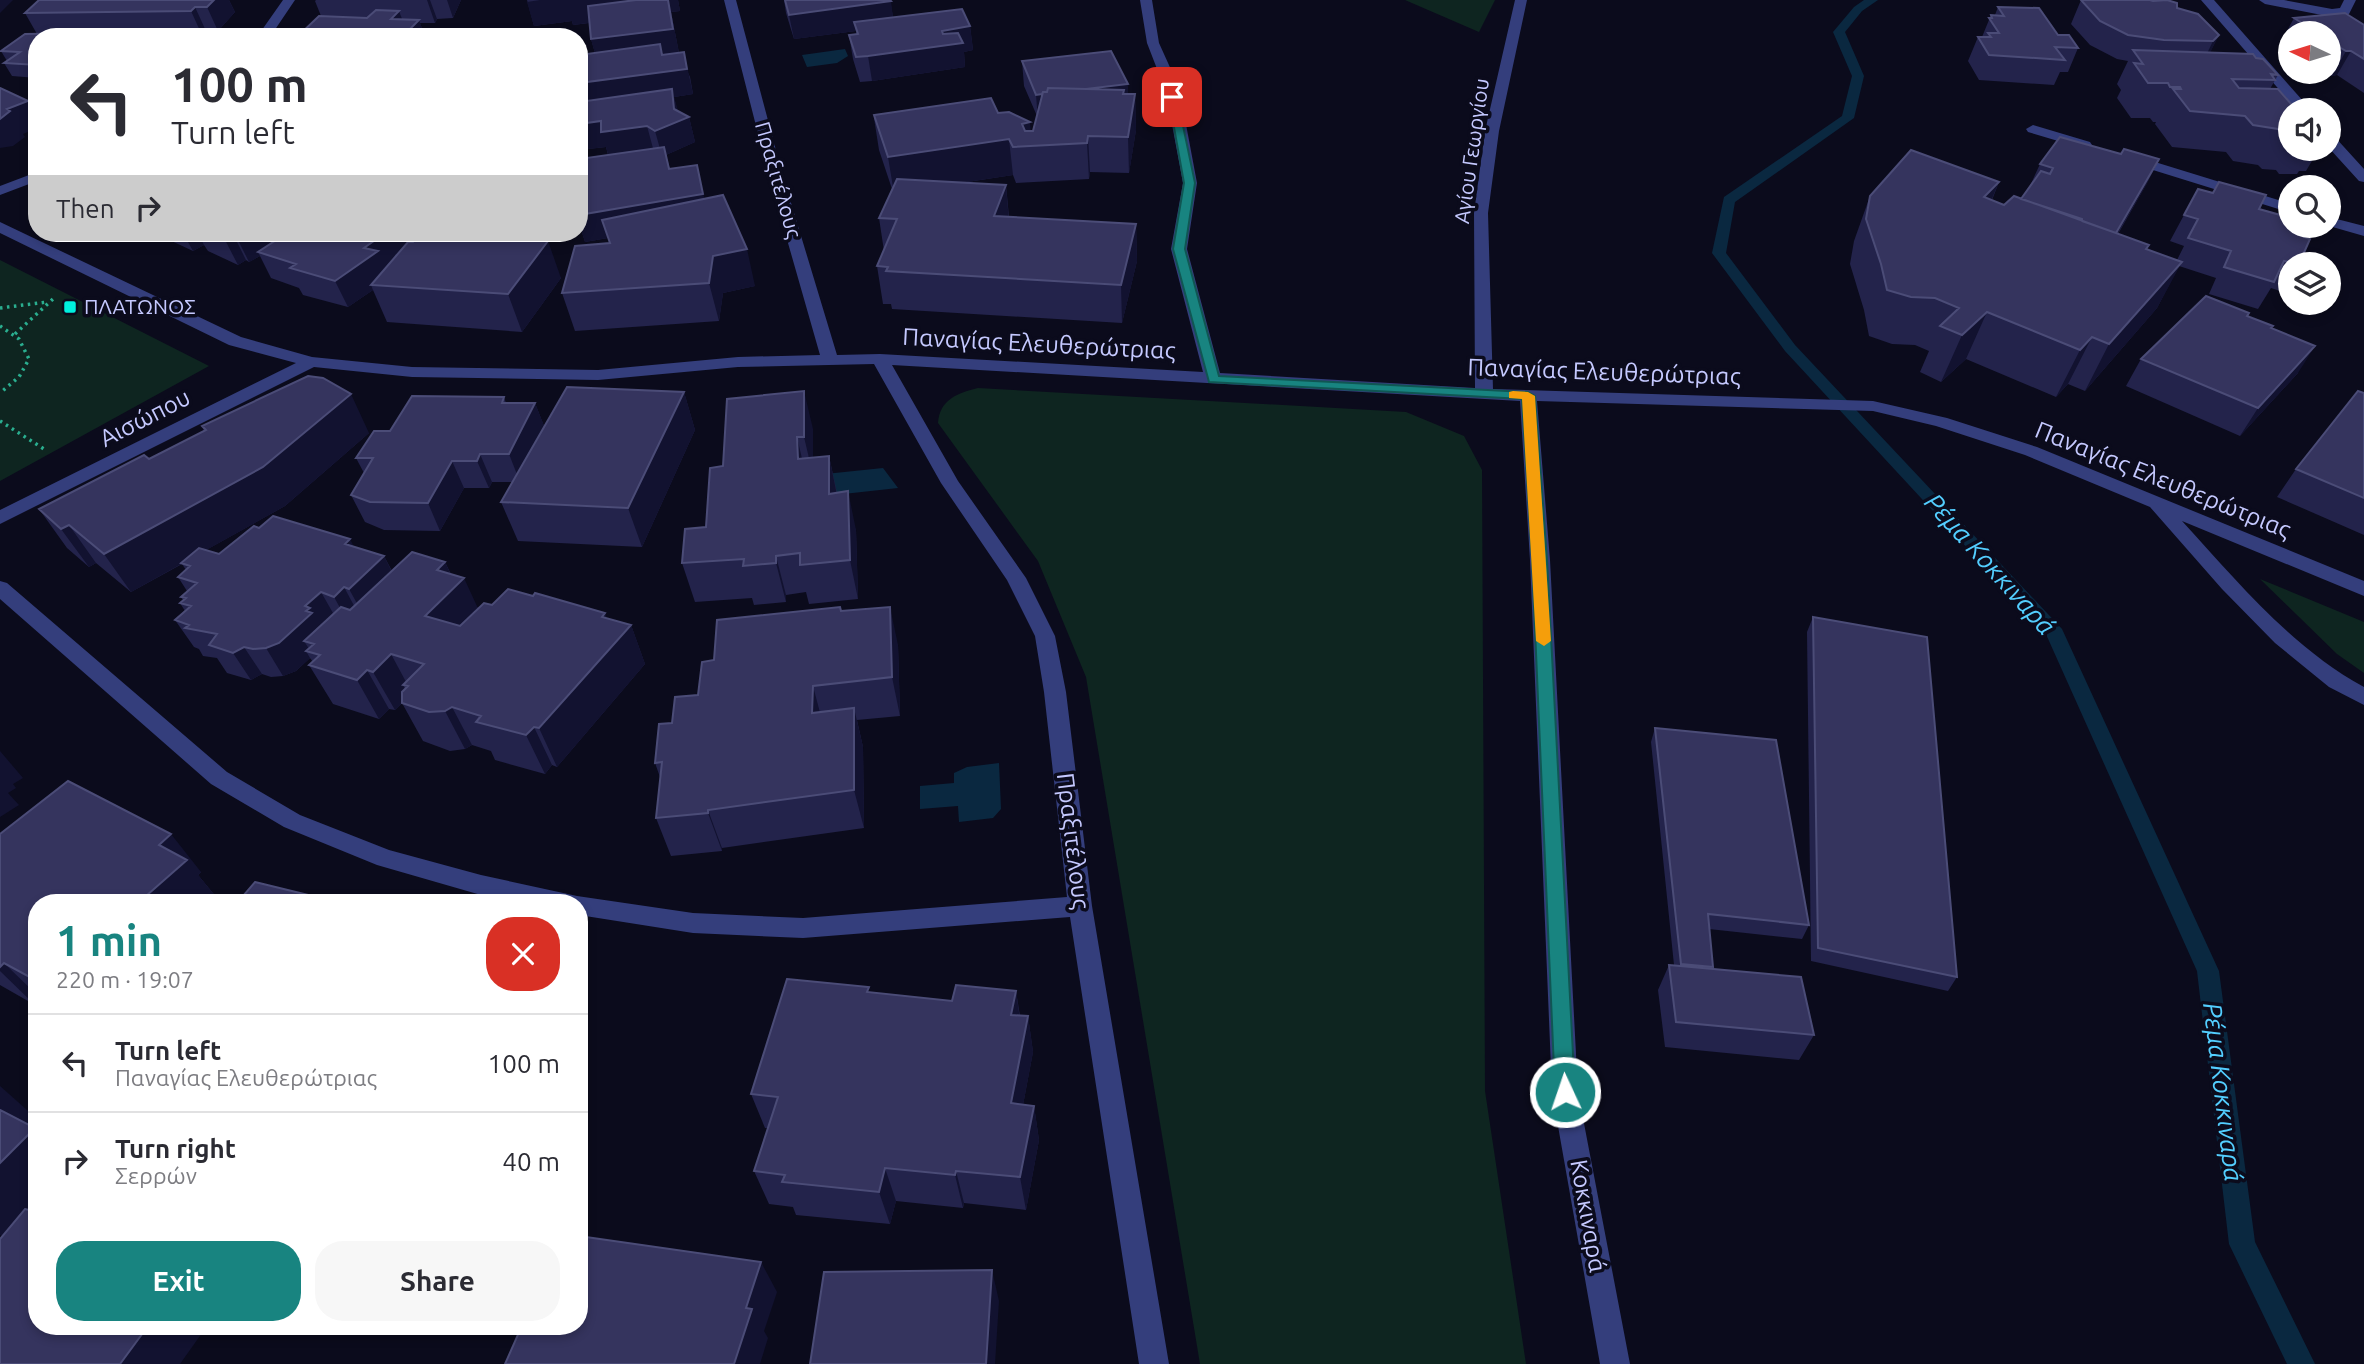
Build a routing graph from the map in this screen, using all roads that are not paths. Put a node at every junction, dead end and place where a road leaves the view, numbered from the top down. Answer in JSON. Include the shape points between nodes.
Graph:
{"nodes":[{"id":1,"x":289,"y":0,"type":"edge"},
{"id":2,"x":730,"y":0,"type":"edge"},
{"id":3,"x":1146,"y":0,"type":"edge"},
{"id":4,"x":1521,"y":0,"type":"edge"},
{"id":5,"x":2207,"y":0,"type":"edge"},
{"id":6,"x":2265,"y":0,"type":"edge"},
{"id":7,"x":2350,"y":0,"type":"edge"},
{"id":8,"x":269,"y":28,"type":"edge"},
{"id":9,"x":2293,"y":98,"type":"edge"},
{"id":10,"x":2033,"y":129,"type":"dead end"},
{"id":11,"x":2341,"y":152,"type":"edge"},
{"id":12,"x":2364,"y":178,"type":"edge"},
{"id":13,"x":28,"y":180,"type":"edge"},
{"id":14,"x":0,"y":191,"type":"edge"},
{"id":15,"x":2278,"y":205,"type":"edge"},
{"id":16,"x":2341,"y":224,"type":"edge"},
{"id":17,"x":0,"y":227,"type":"edge"},
{"id":18,"x":2364,"y":231,"type":"edge"},
{"id":19,"x":28,"y":241,"type":"edge"},
{"id":20,"x":31,"y":242,"type":"edge"},
{"id":21,"x":830,"y":359,"type":"junction"},
{"id":22,"x":880,"y":359,"type":"junction"},
{"id":23,"x":311,"y":362,"type":"junction"},
{"id":24,"x":1213,"y":379,"type":"junction"},
{"id":25,"x":1484,"y":394,"type":"junction"},
{"id":26,"x":1528,"y":396,"type":"junction"},
{"id":27,"x":2155,"y":503,"type":"junction"},
{"id":28,"x":0,"y":518,"type":"edge"},
{"id":29,"x":0,"y":588,"type":"edge"},
{"id":30,"x":2364,"y":589,"type":"edge"},
{"id":31,"x":2364,"y":697,"type":"edge"},
{"id":32,"x":528,"y":894,"type":"edge"},
{"id":33,"x":588,"y":906,"type":"edge"},
{"id":34,"x":1080,"y":906,"type":"junction"},
{"id":35,"x":1154,"y":1364,"type":"edge"},
{"id":36,"x":1615,"y":1364,"type":"edge"}],
"edges":[{"from":1,"to":8,"type":"street"},
{"from":2,"to":21,"type":"street","name":"Πραξιτέλους"},
{"from":3,"to":24,"type":"street","via":[[1190,183],[1179,249]]},
{"from":4,"to":25,"type":"street","name":"Αγίου Γεωργίου","via":[[1492,131],[1481,213]]},
{"from":5,"to":9,"type":"street"},
{"from":6,"to":7,"type":"street","via":[[2332,13],[2346,11]]},
{"from":10,"to":15,"type":"street"},
{"from":11,"to":12,"type":"street"},
{"from":13,"to":14,"type":"street"},
{"from":16,"to":18,"type":"street"},
{"from":17,"to":19,"type":"street","name":"Παναγίας Ελευθερώτριας"},
{"from":20,"to":23,"type":"street","name":"Παναγίας Ελευθερώτριας","via":[[235,341]]},
{"from":21,"to":22,"type":"street","name":"Παναγίας Ελευθερώτριας"},
{"from":21,"to":23,"type":"street","name":"Παναγίας Ελευθερώτριας","via":[[598,375],[412,372]]},
{"from":22,"to":24,"type":"street","name":"Παναγίας Ελευθερώτριας"},
{"from":22,"to":34,"type":"street","name":"Πραξιτέλους","via":[[950,483],[1016,578],[1045,636]]},
{"from":23,"to":28,"type":"street","name":"Αισώπου"},
{"from":24,"to":25,"type":"street","name":"Παναγίας Ελευθερώτριας"},
{"from":25,"to":26,"type":"street","name":"Παναγίας Ελευθερώτριας"},
{"from":26,"to":27,"type":"street","name":"Παναγίας Ελευθερώτριας","via":[[1873,406],[2031,451]]},
{"from":26,"to":36,"type":"street","name":"Κοκκιναρά","via":[[1565,1092]]},
{"from":27,"to":30,"type":"street","name":"Παναγίας Ελευθερώτριας"},
{"from":27,"to":31,"type":"street","via":[[2298,652],[2341,687]]},
{"from":29,"to":32,"type":"street","via":[[219,778],[292,821],[385,858]]},
{"from":33,"to":34,"type":"street","via":[[693,923],[803,928]]},
{"from":34,"to":35,"type":"street","name":"Πραξιτέλους"}]}
